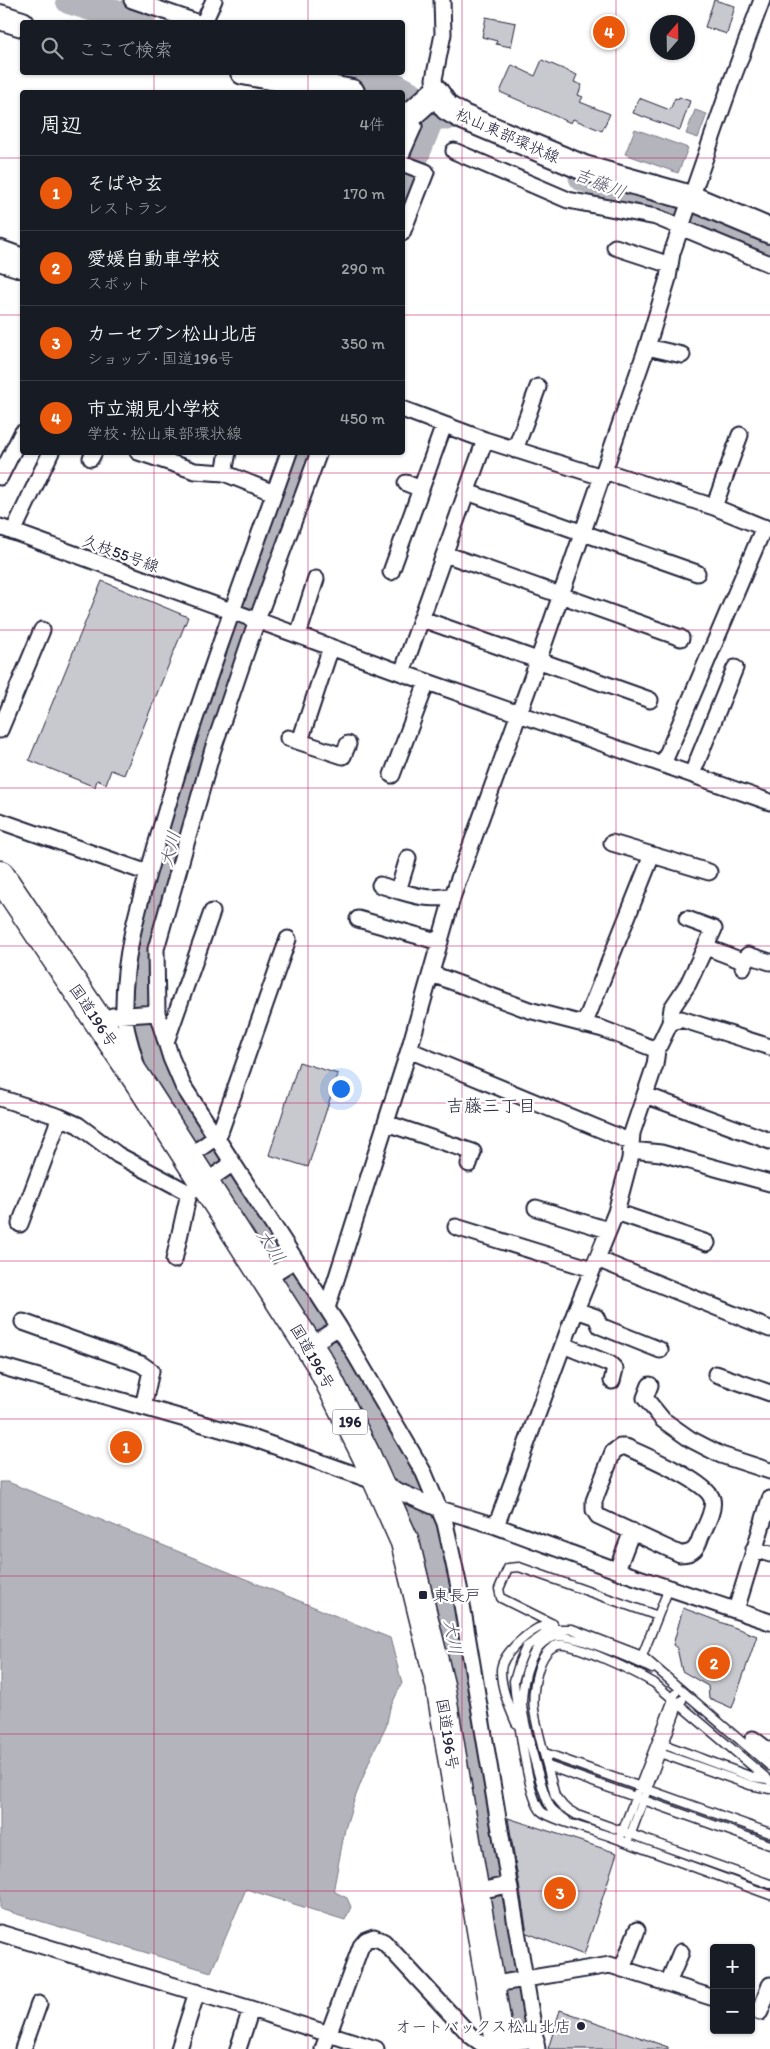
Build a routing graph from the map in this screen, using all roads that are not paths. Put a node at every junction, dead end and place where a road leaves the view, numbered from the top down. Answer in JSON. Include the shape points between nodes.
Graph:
{"nodes":[{"id":1,"x":132,"y":0,"type":"edge"},
{"id":2,"x":214,"y":0,"type":"edge"},
{"id":3,"x":442,"y":0,"type":"edge"},
{"id":4,"x":762,"y":0,"type":"edge"},
{"id":5,"x":0,"y":17,"type":"edge"},
{"id":6,"x":190,"y":20,"type":"edge"},
{"id":7,"x":205,"y":20,"type":"edge"},
{"id":8,"x":20,"y":23,"type":"edge"},
{"id":9,"x":275,"y":75,"type":"edge"},
{"id":10,"x":328,"y":80,"type":"edge"},
{"id":11,"x":348,"y":90,"type":"edge"},
{"id":12,"x":417,"y":107,"type":"edge"},
{"id":13,"x":405,"y":146,"type":"edge"},
{"id":14,"x":454,"y":151,"type":"dead end"},
{"id":15,"x":405,"y":164,"type":"edge"},
{"id":16,"x":690,"y":201,"type":"junction"},
{"id":17,"x":682,"y":224,"type":"junction"},
{"id":18,"x":405,"y":225,"type":"edge"},
{"id":19,"x":770,"y":231,"type":"edge"},
{"id":20,"x":616,"y":247,"type":"dead end"},
{"id":21,"x":0,"y":248,"type":"edge"},
{"id":22,"x":20,"y":255,"type":"edge"},
{"id":23,"x":0,"y":263,"type":"edge"},
{"id":24,"x":770,"y":264,"type":"edge"},
{"id":25,"x":670,"y":265,"type":"junction"},
{"id":26,"x":20,"y":269,"type":"edge"},
{"id":27,"x":647,"y":347,"type":"junction"},
{"id":28,"x":682,"y":355,"type":"dead end"},
{"id":29,"x":538,"y":387,"type":"dead end"},
{"id":30,"x":405,"y":410,"type":"edge"},
{"id":31,"x":444,"y":425,"type":"junction"},
{"id":32,"x":740,"y":435,"type":"dead end"},
{"id":33,"x":20,"y":437,"type":"edge"},
{"id":34,"x":485,"y":440,"type":"junction"},
{"id":35,"x":515,"y":450,"type":"junction"},
{"id":36,"x":50,"y":455,"type":"edge"},
{"id":37,"x":147,"y":455,"type":"edge"},
{"id":38,"x":227,"y":455,"type":"edge"},
{"id":39,"x":288,"y":455,"type":"edge"},
{"id":40,"x":318,"y":455,"type":"edge"},
{"id":41,"x":224,"y":473,"type":"junction"},
{"id":42,"x":603,"y":474,"type":"junction"},
{"id":43,"x":0,"y":478,"type":"edge"},
{"id":44,"x":406,"y":483,"type":"dead end"},
{"id":45,"x":421,"y":489,"type":"junction"},
{"id":46,"x":467,"y":492,"type":"junction"},
{"id":47,"x":274,"y":493,"type":"junction"},
{"id":48,"x":714,"y":507,"type":"junction"},
{"id":49,"x":767,"y":528,"type":"edge"},
{"id":50,"x":6,"y":530,"type":"edge"},
{"id":51,"x":582,"y":532,"type":"junction"},
{"id":52,"x":445,"y":554,"type":"junction"},
{"id":53,"x":391,"y":572,"type":"dead end"},
{"id":54,"x":697,"y":573,"type":"dead end"},
{"id":55,"x":316,"y":580,"type":"dead end"},
{"id":56,"x":560,"y":596,"type":"junction"},
{"id":57,"x":231,"y":610,"type":"junction"},
{"id":58,"x":422,"y":619,"type":"junction"},
{"id":59,"x":257,"y":620,"type":"junction"},
{"id":60,"x":42,"y":630,"type":"dead end"},
{"id":61,"x":298,"y":635,"type":"junction"},
{"id":62,"x":681,"y":638,"type":"dead end"},
{"id":63,"x":331,"y":647,"type":"junction"},
{"id":64,"x":538,"y":661,"type":"junction"},
{"id":65,"x":736,"y":668,"type":"dead end"},
{"id":66,"x":402,"y":673,"type":"junction"},
{"id":67,"x":427,"y":682,"type":"junction"},
{"id":68,"x":650,"y":700,"type":"dead end"},
{"id":69,"x":519,"y":714,"type":"junction"},
{"id":70,"x":0,"y":730,"type":"edge"},
{"id":71,"x":348,"y":744,"type":"dead end"},
{"id":72,"x":663,"y":764,"type":"junction"},
{"id":73,"x":392,"y":774,"type":"dead end"},
{"id":74,"x":692,"y":774,"type":"junction"},
{"id":75,"x":770,"y":802,"type":"edge"},
{"id":76,"x":0,"y":821,"type":"edge"},
{"id":77,"x":612,"y":843,"type":"dead end"},
{"id":78,"x":652,"y":855,"type":"junction"},
{"id":79,"x":408,"y":858,"type":"dead end"},
{"id":80,"x":709,"y":872,"type":"dead end"},
{"id":81,"x":148,"y":873,"type":"junction"},
{"id":82,"x":0,"y":875,"type":"edge"},
{"id":83,"x":380,"y":885,"type":"dead end"},
{"id":84,"x":398,"y":891,"type":"junction"},
{"id":85,"x":453,"y":895,"type":"junction"},
{"id":86,"x":212,"y":912,"type":"dead end"},
{"id":87,"x":358,"y":919,"type":"dead end"},
{"id":88,"x":686,"y":919,"type":"dead end"},
{"id":89,"x":288,"y":939,"type":"dead end"},
{"id":90,"x":440,"y":942,"type":"junction"},
{"id":91,"x":706,"y":947,"type":"junction"},
{"id":92,"x":770,"y":962,"type":"edge"},
{"id":93,"x":432,"y":974,"type":"junction"},
{"id":94,"x":157,"y":1013,"type":"junction"},
{"id":95,"x":119,"y":1014,"type":"junction"},
{"id":96,"x":670,"y":1023,"type":"junction"},
{"id":97,"x":584,"y":1025,"type":"junction"},
{"id":98,"x":166,"y":1042,"type":"junction"},
{"id":99,"x":770,"y":1047,"type":"edge"},
{"id":100,"x":409,"y":1050,"type":"junction"},
{"id":101,"x":657,"y":1050,"type":"junction"},
{"id":102,"x":645,"y":1095,"type":"junction"},
{"id":103,"x":0,"y":1098,"type":"edge"},
{"id":104,"x":60,"y":1117,"type":"junction"},
{"id":105,"x":386,"y":1123,"type":"junction"},
{"id":106,"x":214,"y":1140,"type":"junction"},
{"id":107,"x":770,"y":1141,"type":"edge"},
{"id":108,"x":631,"y":1146,"type":"junction"},
{"id":109,"x":193,"y":1154,"type":"junction"},
{"id":110,"x":469,"y":1164,"type":"dead end"},
{"id":111,"x":230,"y":1165,"type":"junction"},
{"id":112,"x":202,"y":1183,"type":"junction"},
{"id":113,"x":770,"y":1183,"type":"edge"},
{"id":114,"x":536,"y":1208,"type":"dead end"},
{"id":115,"x":616,"y":1212,"type":"junction"},
{"id":116,"x":20,"y":1224,"type":"dead end"},
{"id":117,"x":456,"y":1227,"type":"dead end"},
{"id":118,"x":608,"y":1230,"type":"junction"},
{"id":119,"x":707,"y":1243,"type":"dead end"},
{"id":120,"x":174,"y":1260,"type":"dead end"},
{"id":121,"x":294,"y":1260,"type":"junction"},
{"id":122,"x":595,"y":1264,"type":"junction"},
{"id":123,"x":272,"y":1275,"type":"junction"},
{"id":124,"x":327,"y":1308,"type":"junction"},
{"id":125,"x":576,"y":1310,"type":"junction"},
{"id":126,"x":22,"y":1322,"type":"dead end"},
{"id":127,"x":337,"y":1328,"type":"junction"},
{"id":128,"x":770,"y":1329,"type":"edge"},
{"id":129,"x":315,"y":1342,"type":"junction"},
{"id":130,"x":563,"y":1344,"type":"junction"},
{"id":131,"x":660,"y":1350,"type":"dead end"},
{"id":132,"x":0,"y":1366,"type":"edge"},
{"id":133,"x":716,"y":1374,"type":"dead end"},
{"id":134,"x":612,"y":1382,"type":"dead end"},
{"id":135,"x":650,"y":1385,"type":"dead end"},
{"id":136,"x":770,"y":1393,"type":"edge"},
{"id":137,"x":143,"y":1407,"type":"junction"},
{"id":138,"x":770,"y":1471,"type":"edge"},
{"id":139,"x":379,"y":1483,"type":"junction"},
{"id":140,"x":770,"y":1499,"type":"edge"},
{"id":141,"x":440,"y":1509,"type":"junction"},
{"id":142,"x":496,"y":1526,"type":"junction"},
{"id":143,"x":632,"y":1531,"type":"junction"},
{"id":144,"x":754,"y":1549,"type":"junction"},
{"id":145,"x":770,"y":1554,"type":"edge"},
{"id":146,"x":617,"y":1570,"type":"junction"},
{"id":147,"x":669,"y":1588,"type":"junction"},
{"id":148,"x":736,"y":1610,"type":"junction"},
{"id":149,"x":658,"y":1616,"type":"junction"},
{"id":150,"x":770,"y":1622,"type":"edge"},
{"id":151,"x":553,"y":1624,"type":"junction"},
{"id":152,"x":572,"y":1629,"type":"junction"},
{"id":153,"x":642,"y":1656,"type":"junction"},
{"id":154,"x":662,"y":1675,"type":"junction"},
{"id":155,"x":680,"y":1689,"type":"junction"},
{"id":156,"x":686,"y":1695,"type":"junction"},
{"id":157,"x":672,"y":1698,"type":"junction"},
{"id":158,"x":679,"y":1703,"type":"junction"},
{"id":159,"x":520,"y":1731,"type":"junction"},
{"id":160,"x":753,"y":1739,"type":"dead end"},
{"id":161,"x":656,"y":1742,"type":"junction"},
{"id":162,"x":664,"y":1745,"type":"junction"},
{"id":163,"x":652,"y":1750,"type":"junction"},
{"id":164,"x":770,"y":1752,"type":"edge"},
{"id":165,"x":545,"y":1753,"type":"junction"},
{"id":166,"x":660,"y":1754,"type":"junction"},
{"id":167,"x":548,"y":1766,"type":"junction"},
{"id":168,"x":770,"y":1766,"type":"edge"},
{"id":169,"x":769,"y":1779,"type":"edge"},
{"id":170,"x":639,"y":1787,"type":"junction"},
{"id":171,"x":770,"y":1789,"type":"edge"},
{"id":172,"x":647,"y":1790,"type":"junction"},
{"id":173,"x":639,"y":1799,"type":"junction"},
{"id":174,"x":568,"y":1822,"type":"junction"},
{"id":175,"x":623,"y":1831,"type":"junction"},
{"id":176,"x":770,"y":1833,"type":"edge"},
{"id":177,"x":631,"y":1834,"type":"junction"},
{"id":178,"x":619,"y":1840,"type":"junction"},
{"id":179,"x":628,"y":1844,"type":"junction"},
{"id":180,"x":770,"y":1845,"type":"edge"},
{"id":181,"x":770,"y":1884,"type":"edge"},
{"id":182,"x":506,"y":1886,"type":"junction"},
{"id":183,"x":480,"y":1891,"type":"junction"},
{"id":184,"x":770,"y":1895,"type":"edge"},
{"id":185,"x":637,"y":1930,"type":"dead end"},
{"id":186,"x":0,"y":1934,"type":"edge"},
{"id":187,"x":681,"y":1952,"type":"dead end"},
{"id":188,"x":622,"y":1968,"type":"junction"},
{"id":189,"x":522,"y":1978,"type":"junction"},
{"id":190,"x":496,"y":1983,"type":"junction"},
{"id":191,"x":668,"y":1983,"type":"junction"},
{"id":192,"x":770,"y":1985,"type":"edge"},
{"id":193,"x":197,"y":1992,"type":"junction"},
{"id":194,"x":710,"y":1997,"type":"edge"},
{"id":195,"x":39,"y":2004,"type":"dead end"},
{"id":196,"x":251,"y":2009,"type":"junction"},
{"id":197,"x":760,"y":2012,"type":"edge"},
{"id":198,"x":328,"y":2032,"type":"junction"},
{"id":199,"x":534,"y":2043,"type":"edge"},
{"id":200,"x":504,"y":2046,"type":"edge"},
{"id":201,"x":24,"y":2049,"type":"edge"},
{"id":202,"x":179,"y":2049,"type":"edge"},
{"id":203,"x":238,"y":2049,"type":"edge"},
{"id":204,"x":323,"y":2049,"type":"edge"},
{"id":205,"x":376,"y":2049,"type":"edge"}],
"edges":[{"from":1,"to":6,"type":"street"},
{"from":2,"to":7,"type":"street"},
{"from":3,"to":12,"type":"street","via":[[443,34],[434,79]]},
{"from":4,"to":16,"type":"street"},
{"from":5,"to":8,"type":"main road"},
{"from":9,"to":10,"type":"main road"},
{"from":10,"to":11,"type":"main road"},
{"from":12,"to":13,"type":"street","via":[[414,126]]},
{"from":12,"to":16,"type":"main road","name":"松山東部環状線","via":[[447,108],[575,164]]},
{"from":14,"to":17,"type":"street","via":[[568,200]]},
{"from":15,"to":18,"type":"street","via":[[426,172]]},
{"from":16,"to":17,"type":"street"},
{"from":16,"to":19,"type":"main road","name":"松山東部環状線"},
{"from":17,"to":24,"type":"street"},
{"from":17,"to":25,"type":"street"},
{"from":20,"to":25,"type":"street"},
{"from":21,"to":22,"type":"street"},
{"from":23,"to":26,"type":"street"},
{"from":25,"to":27,"type":"street"},
{"from":27,"to":28,"type":"street"},
{"from":27,"to":42,"type":"street"},
{"from":29,"to":35,"type":"street"},
{"from":30,"to":31,"type":"street"},
{"from":31,"to":34,"type":"street"},
{"from":31,"to":45,"type":"street"},
{"from":32,"to":48,"type":"street"},
{"from":33,"to":43,"type":"street"},
{"from":34,"to":35,"type":"street"},
{"from":34,"to":46,"type":"street"},
{"from":35,"to":42,"type":"street"},
{"from":36,"to":50,"type":"street"},
{"from":37,"to":41,"type":"street","via":[[194,471]]},
{"from":38,"to":41,"type":"street"},
{"from":39,"to":47,"type":"street"},
{"from":40,"to":59,"type":"street"},
{"from":41,"to":47,"type":"street"},
{"from":42,"to":48,"type":"street"},
{"from":42,"to":51,"type":"street"},
{"from":44,"to":45,"type":"street"},
{"from":45,"to":53,"type":"street"},
{"from":46,"to":51,"type":"street"},
{"from":46,"to":52,"type":"street"},
{"from":47,"to":57,"type":"street"},
{"from":48,"to":49,"type":"street"},
{"from":49,"to":72,"type":"street"},
{"from":50,"to":57,"type":"street","name":"久枝55号線"},
{"from":51,"to":54,"type":"street"},
{"from":51,"to":56,"type":"street"},
{"from":52,"to":56,"type":"street"},
{"from":52,"to":58,"type":"street"},
{"from":55,"to":61,"type":"street"},
{"from":56,"to":62,"type":"street"},
{"from":56,"to":64,"type":"street"},
{"from":57,"to":59,"type":"street","name":"久枝55号線"},
{"from":57,"to":81,"type":"street"},
{"from":58,"to":64,"type":"street"},
{"from":58,"to":66,"type":"street"},
{"from":59,"to":61,"type":"street","name":"久枝55号線"},
{"from":59,"to":94,"type":"street","via":[[213,749],[156,949]]},
{"from":60,"to":70,"type":"street"},
{"from":61,"to":63,"type":"street","name":"久枝55号線"},
{"from":63,"to":66,"type":"street","name":"久枝55号線"},
{"from":63,"to":71,"type":"street","via":[[294,739],[344,756]]},
{"from":64,"to":68,"type":"street"},
{"from":64,"to":69,"type":"street"},
{"from":65,"to":74,"type":"street"},
{"from":66,"to":67,"type":"street","name":"久枝55号線"},
{"from":67,"to":69,"type":"street","name":"久枝55号線"},
{"from":67,"to":73,"type":"street"},
{"from":69,"to":72,"type":"street","name":"久枝55号線"},
{"from":69,"to":85,"type":"street"},
{"from":72,"to":74,"type":"street","name":"久枝55号線"},
{"from":74,"to":75,"type":"street","name":"久枝55号線"},
{"from":76,"to":81,"type":"street"},
{"from":77,"to":78,"type":"street"},
{"from":78,"to":80,"type":"street"},
{"from":78,"to":97,"type":"street"},
{"from":79,"to":84,"type":"street"},
{"from":81,"to":95,"type":"street","via":[[135,921]]},
{"from":82,"to":95,"type":"highway","name":"国道196号","number":"196"},
{"from":83,"to":84,"type":"street"},
{"from":84,"to":85,"type":"street","via":[[439,900]]},
{"from":85,"to":90,"type":"street"},
{"from":86,"to":98,"type":"street"},
{"from":87,"to":90,"type":"street"},
{"from":88,"to":91,"type":"street","via":[[714,929]]},
{"from":89,"to":106,"type":"street","via":[[219,1135]]},
{"from":90,"to":93,"type":"street"},
{"from":91,"to":92,"type":"street","via":[[744,967],[748,955]]},
{"from":91,"to":96,"type":"street","via":[[672,1008]]},
{"from":93,"to":97,"type":"street","via":[[529,1010]]},
{"from":93,"to":100,"type":"street"},
{"from":94,"to":95,"type":"street"},
{"from":94,"to":98,"type":"street"},
{"from":95,"to":109,"type":"highway","name":"国道196号","number":"196","via":[[144,1089]]},
{"from":96,"to":99,"type":"street","via":[[681,1020]]},
{"from":96,"to":101,"type":"street"},
{"from":97,"to":101,"type":"street"},
{"from":98,"to":106,"type":"street","via":[[183,1086]]},
{"from":100,"to":105,"type":"street"},
{"from":100,"to":108,"type":"street"},
{"from":101,"to":102,"type":"street"},
{"from":102,"to":107,"type":"street"},
{"from":102,"to":108,"type":"street","via":[[632,1132]]},
{"from":103,"to":104,"type":"street"},
{"from":104,"to":112,"type":"street","via":[[78,1125],[118,1155]]},
{"from":104,"to":116,"type":"street"},
{"from":105,"to":110,"type":"street","via":[[473,1152]]},
{"from":105,"to":124,"type":"street"},
{"from":106,"to":109,"type":"street"},
{"from":106,"to":111,"type":"street"},
{"from":108,"to":113,"type":"street"},
{"from":108,"to":115,"type":"street"},
{"from":109,"to":112,"type":"highway","name":"国道196号","number":"196"},
{"from":111,"to":112,"type":"street"},
{"from":111,"to":121,"type":"street"},
{"from":112,"to":120,"type":"street"},
{"from":112,"to":123,"type":"highway","name":"国道196号","number":"196"},
{"from":114,"to":118,"type":"street"},
{"from":115,"to":118,"type":"street"},
{"from":115,"to":119,"type":"street"},
{"from":117,"to":122,"type":"street"},
{"from":118,"to":122,"type":"street"},
{"from":121,"to":123,"type":"street"},
{"from":121,"to":124,"type":"street"},
{"from":122,"to":125,"type":"street"},
{"from":122,"to":128,"type":"street"},
{"from":123,"to":129,"type":"highway","name":"国道196号","number":"196"},
{"from":124,"to":127,"type":"street"},
{"from":125,"to":130,"type":"street"},
{"from":125,"to":131,"type":"street","via":[[596,1317],[600,1326]]},
{"from":126,"to":137,"type":"street","via":[[141,1364],[151,1371]]},
{"from":127,"to":129,"type":"street"},
{"from":127,"to":141,"type":"street","via":[[424,1473]]},
{"from":129,"to":139,"type":"highway","name":"国道196号","number":"196","via":[[321,1365]]},
{"from":130,"to":134,"type":"street","via":[[610,1364],[615,1369]]},
{"from":130,"to":142,"type":"street"},
{"from":132,"to":137,"type":"street"},
{"from":133,"to":136,"type":"street"},
{"from":135,"to":138,"type":"street","via":[[645,1398],[663,1420],[721,1456]]},
{"from":137,"to":139,"type":"street","via":[[252,1438]]},
{"from":139,"to":141,"type":"street"},
{"from":139,"to":183,"type":"highway","name":"国道196号","number":"196","via":[[405,1542],[440,1686]]},
{"from":140,"to":144,"type":"street"},
{"from":141,"to":142,"type":"street"},
{"from":141,"to":182,"type":"street","via":[[459,1587]]},
{"from":142,"to":146,"type":"street"},
{"from":143,"to":143,"type":"street","via":[[680,1554],[689,1554],[696,1550],[713,1501],[709,1493],[671,1467],[626,1447],[620,1448],[613,1452],[594,1501],[594,1510],[598,1516]]},
{"from":143,"to":146,"type":"street"},
{"from":144,"to":145,"type":"street"},
{"from":144,"to":148,"type":"street"},
{"from":146,"to":147,"type":"street"},
{"from":147,"to":148,"type":"street"},
{"from":147,"to":149,"type":"lane"},
{"from":148,"to":150,"type":"street"},
{"from":149,"to":151,"type":"lane","via":[[519,1567],[508,1568],[499,1589],[502,1598]]},
{"from":149,"to":153,"type":"lane"},
{"from":151,"to":152,"type":"lane"},
{"from":151,"to":159,"type":"lane","via":[[538,1628],[514,1646],[501,1670],[508,1704]]},
{"from":152,"to":153,"type":"lane"},
{"from":152,"to":159,"type":"lane","via":[[552,1629],[526,1647],[514,1681]]},
{"from":153,"to":154,"type":"lane"},
{"from":154,"to":155,"type":"lane"},
{"from":154,"to":174,"type":"lane","via":[[638,1662],[570,1638],[556,1636],[544,1641],[534,1652],[521,1703],[542,1788],[551,1808]]},
{"from":155,"to":156,"type":"lane"},
{"from":155,"to":157,"type":"lane"},
{"from":156,"to":158,"type":"lane"},
{"from":156,"to":168,"type":"lane"},
{"from":157,"to":158,"type":"lane"},
{"from":157,"to":161,"type":"lane"},
{"from":157,"to":165,"type":"lane","via":[[654,1682],[634,1671],[570,1646],[558,1645],[547,1652],[541,1662],[535,1684],[534,1708]]},
{"from":158,"to":162,"type":"lane"},
{"from":158,"to":169,"type":"lane"},
{"from":159,"to":174,"type":"lane","via":[[533,1795],[541,1810],[553,1819]]},
{"from":160,"to":164,"type":"street"},
{"from":161,"to":162,"type":"lane"},
{"from":161,"to":163,"type":"lane"},
{"from":162,"to":166,"type":"lane"},
{"from":162,"to":169,"type":"lane","via":[[752,1777]]},
{"from":163,"to":166,"type":"lane"},
{"from":163,"to":170,"type":"lane"},
{"from":165,"to":167,"type":"lane"},
{"from":165,"to":170,"type":"lane"},
{"from":166,"to":171,"type":"lane"},
{"from":166,"to":172,"type":"lane"},
{"from":167,"to":173,"type":"lane"},
{"from":167,"to":175,"type":"lane","via":[[555,1796],[564,1807],[577,1815]]},
{"from":170,"to":172,"type":"lane"},
{"from":170,"to":173,"type":"lane"},
{"from":172,"to":173,"type":"lane"},
{"from":172,"to":176,"type":"lane"},
{"from":173,"to":175,"type":"lane"},
{"from":173,"to":177,"type":"lane"},
{"from":173,"to":180,"type":"lane"},
{"from":174,"to":178,"type":"lane"},
{"from":175,"to":177,"type":"lane"},
{"from":175,"to":178,"type":"lane"},
{"from":177,"to":179,"type":"lane"},
{"from":177,"to":181,"type":"lane"},
{"from":178,"to":179,"type":"lane"},
{"from":179,"to":184,"type":"lane"},
{"from":182,"to":183,"type":"street"},
{"from":182,"to":189,"type":"street"},
{"from":183,"to":190,"type":"highway","name":"国道196号","number":"196"},
{"from":185,"to":188,"type":"street"},
{"from":186,"to":193,"type":"street"},
{"from":187,"to":191,"type":"street"},
{"from":188,"to":189,"type":"street","via":[[610,1965]]},
{"from":188,"to":191,"type":"street"},
{"from":189,"to":190,"type":"street"},
{"from":189,"to":199,"type":"street"},
{"from":190,"to":200,"type":"highway","name":"国道196号","number":"196"},
{"from":191,"to":194,"type":"street"},
{"from":192,"to":197,"type":"street"},
{"from":193,"to":196,"type":"street"},
{"from":193,"to":202,"type":"street"},
{"from":195,"to":201,"type":"street"},
{"from":196,"to":198,"type":"street"},
{"from":196,"to":203,"type":"street"},
{"from":198,"to":200,"type":"street","via":[[361,1946],[374,1937],[384,1942],[471,2036],[485,2046]]},
{"from":198,"to":204,"type":"street"},
{"from":198,"to":205,"type":"street"},
{"from":199,"to":200,"type":"street"}]}
